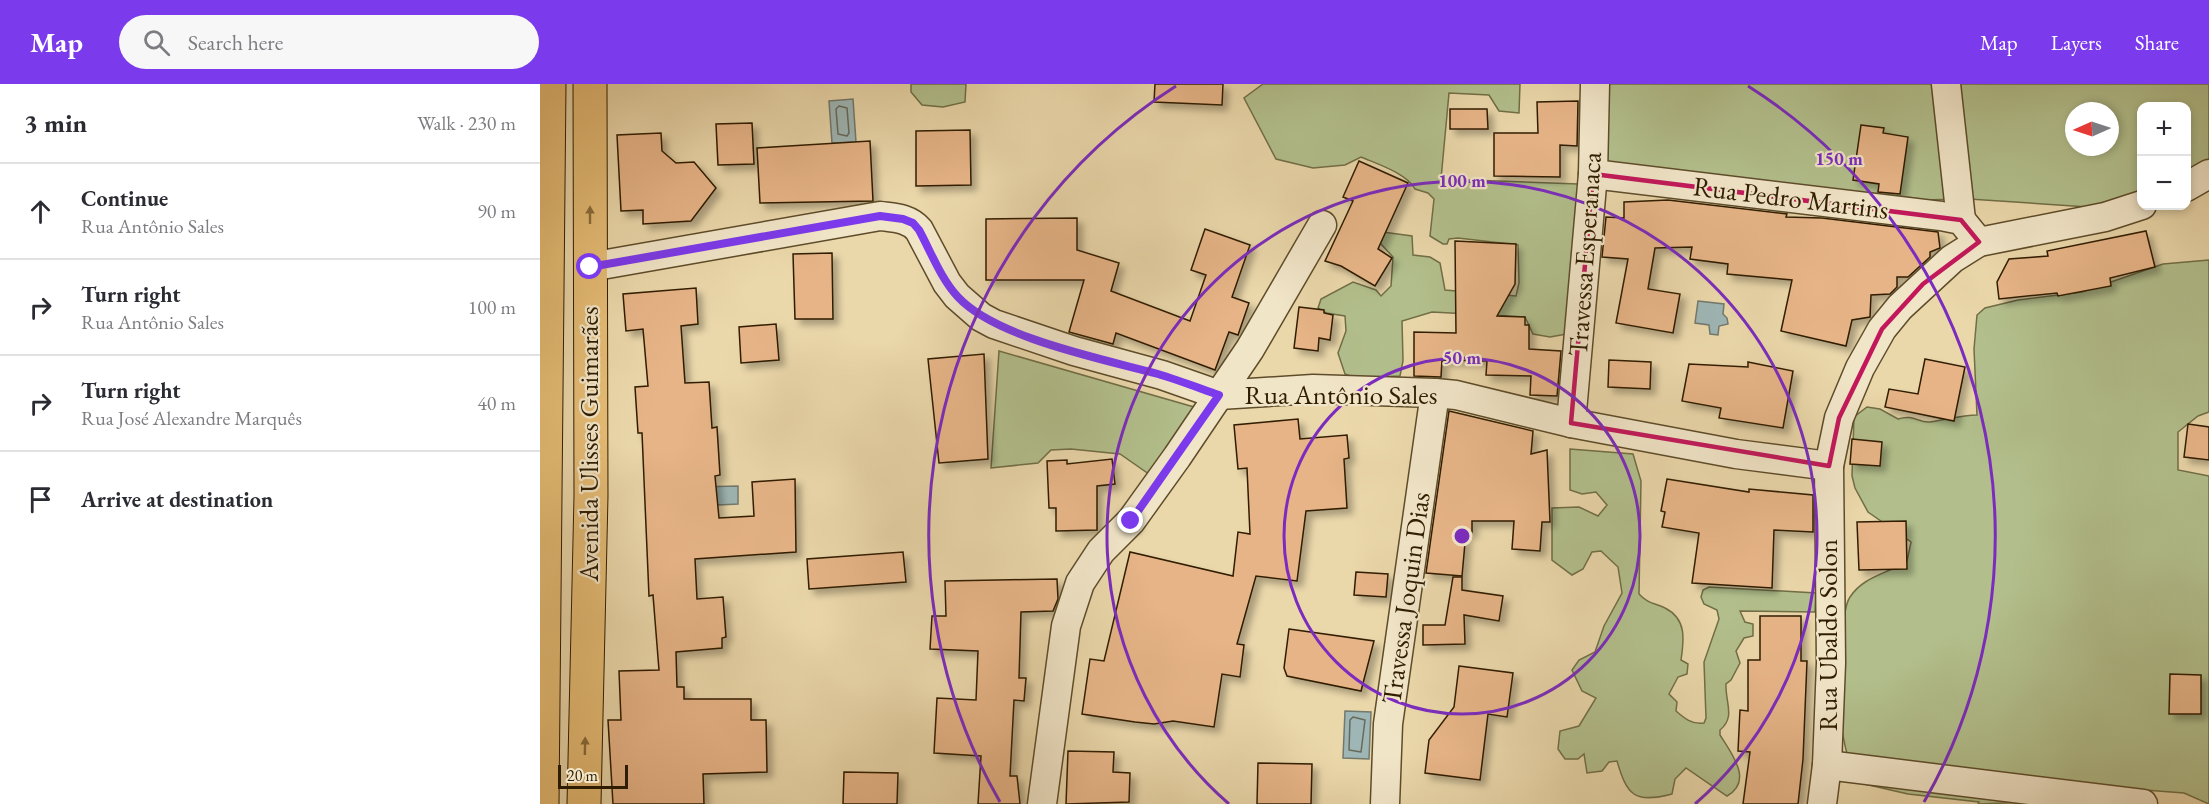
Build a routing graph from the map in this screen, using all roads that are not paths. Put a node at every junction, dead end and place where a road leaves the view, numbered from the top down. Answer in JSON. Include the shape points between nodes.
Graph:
{"nodes":[{"id":1,"x":549,"y":84,"type":"edge"},
{"id":2,"x":591,"y":84,"type":"edge"},
{"id":3,"x":1595,"y":84,"type":"edge"},
{"id":4,"x":1947,"y":84,"type":"edge"},
{"id":5,"x":1593,"y":174,"type":"junction"},
{"id":6,"x":2209,"y":174,"type":"edge"},
{"id":7,"x":2191,"y":185,"type":"edge"},
{"id":8,"x":2137,"y":207,"type":"edge"},
{"id":9,"x":1961,"y":220,"type":"junction"},
{"id":10,"x":1322,"y":225,"type":"dead end"},
{"id":11,"x":1979,"y":242,"type":"junction"},
{"id":12,"x":590,"y":267,"type":"junction"},
{"id":13,"x":543,"y":287,"type":"edge"},
{"id":14,"x":1435,"y":393,"type":"junction"},
{"id":15,"x":1219,"y":395,"type":"junction"},
{"id":16,"x":1571,"y":423,"type":"junction"},
{"id":17,"x":1829,"y":466,"type":"junction"},
{"id":18,"x":545,"y":495,"type":"junction"},
{"id":19,"x":591,"y":496,"type":"junction"},
{"id":20,"x":541,"y":710,"type":"edge"},
{"id":21,"x":1827,"y":765,"type":"junction"},
{"id":22,"x":542,"y":804,"type":"edge"},
{"id":23,"x":584,"y":804,"type":"edge"},
{"id":24,"x":1042,"y":804,"type":"edge"},
{"id":25,"x":1385,"y":804,"type":"edge"},
{"id":26,"x":1822,"y":804,"type":"edge"},
{"id":27,"x":2143,"y":804,"type":"edge"}],
"edges":[{"from":1,"to":13,"type":"main road","name":"Avenida Ulisses Guimarães"},
{"from":12,"to":2,"type":"main road","name":"Avenida Ulisses Guimarães","one_way":true},
{"from":3,"to":5,"type":"street","name":"Travessa Esperanaca"},
{"from":4,"to":9,"type":"street"},
{"from":5,"to":9,"type":"street","name":"Rua Pedro Martins"},
{"from":5,"to":16,"type":"street","name":"Travessa Esperanaca"},
{"from":6,"to":7,"type":"street"},
{"from":8,"to":11,"type":"street","via":[[2105,217]]},
{"from":9,"to":11,"type":"street"},
{"from":10,"to":15,"type":"street"},
{"from":11,"to":17,"type":"street","via":[[1923,284],[1882,329],[1839,418]]},
{"from":12,"to":15,"type":"street","name":"Rua Antônio Sales","via":[[880,216],[903,219],[919,230],[957,296],[981,317],[1074,351]]},
{"from":12,"to":19,"type":"main road","name":"Avenida Ulisses Guimarães"},
{"from":13,"to":18,"type":"main road","name":"Avenida Ulisses Guimarães"},
{"from":14,"to":15,"type":"street","name":"Rua Antônio Sales","via":[[1312,389]]},
{"from":14,"to":16,"type":"street","name":"Rua Antônio Sales"},
{"from":14,"to":25,"type":"street","name":"Travessa Joquin Dias","via":[[1388,724]]},
{"from":15,"to":24,"type":"street","via":[[1131,521],[1101,551],[1080,583],[1066,626]]},
{"from":16,"to":17,"type":"street","name":"Rua Antônio Sales","via":[[1736,454]]},
{"from":17,"to":21,"type":"street","name":"Rua Ubaldo Solon","via":[[1831,663]]},
{"from":18,"to":19,"type":"main road"},
{"from":18,"to":20,"type":"main road","name":"Avenida Ulisses Guimarães"},
{"from":23,"to":19,"type":"main road","name":"Avenida Ulisses Guimarães","one_way":true},
{"from":20,"to":22,"type":"main road","name":"Avenida Ulisses Guimarães"},
{"from":21,"to":26,"type":"street","name":"Rua Ubaldo Solon"},
{"from":21,"to":27,"type":"street"}]}
